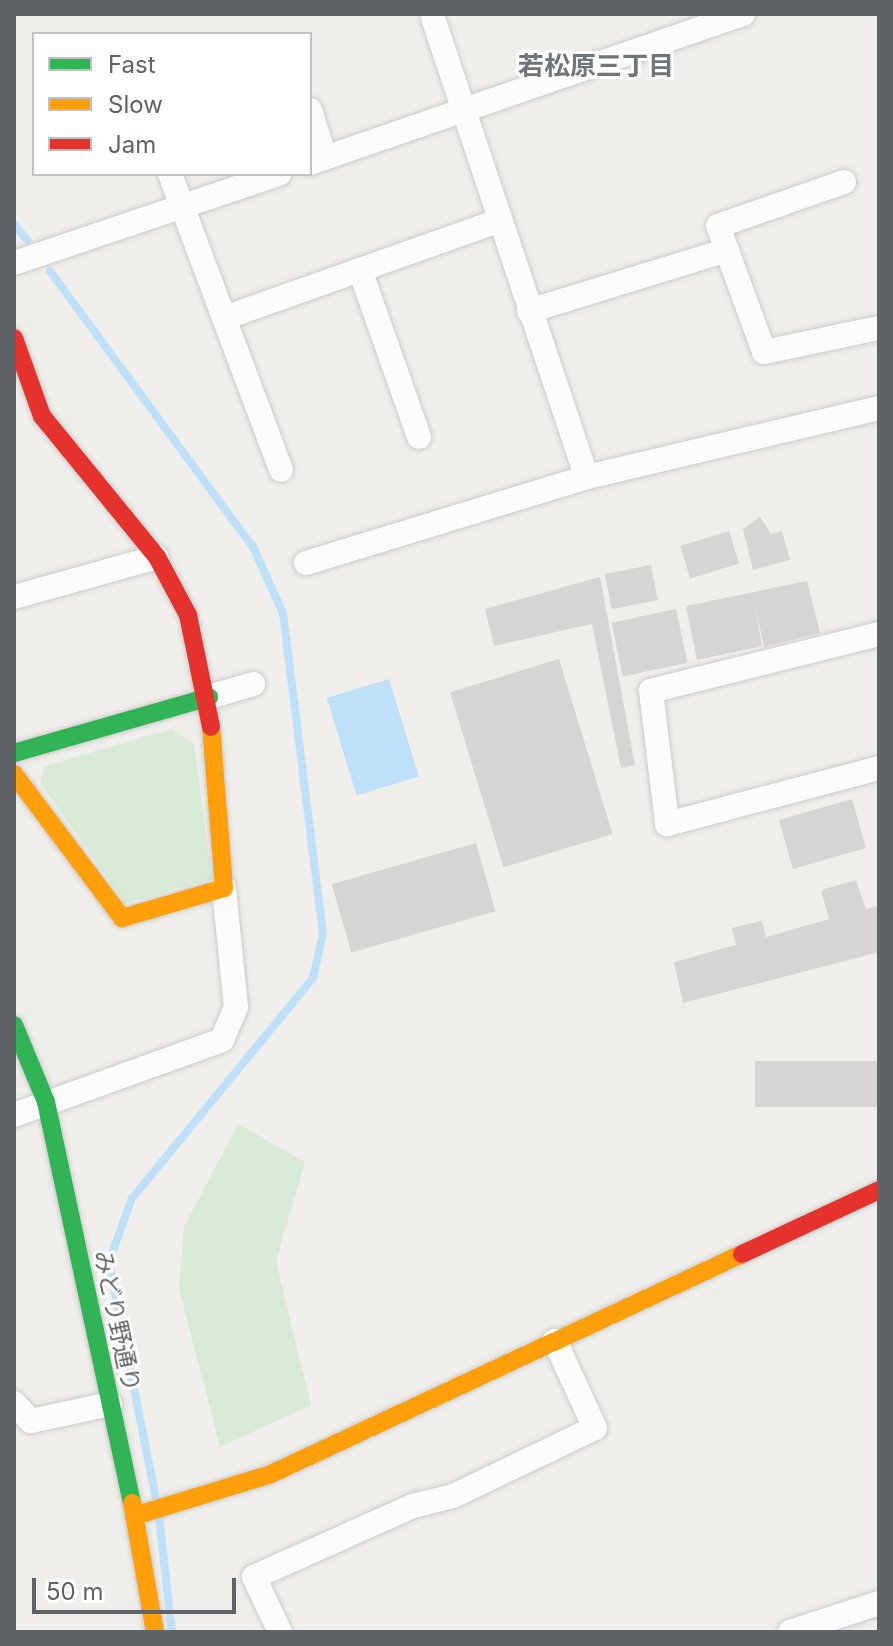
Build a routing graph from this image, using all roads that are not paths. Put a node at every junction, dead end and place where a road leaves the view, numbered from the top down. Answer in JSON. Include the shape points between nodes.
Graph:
{"nodes":[{"id":1,"x":743,"y":14,"type":"edge"},
{"id":2,"x":433,"y":18,"type":"dead end"},
{"id":3,"x":464,"y":112,"type":"junction"},
{"id":4,"x":312,"y":123,"type":"edge"},
{"id":5,"x":318,"y":161,"type":"edge"},
{"id":6,"x":171,"y":176,"type":"edge"},
{"id":7,"x":273,"y":176,"type":"edge"},
{"id":8,"x":844,"y":182,"type":"dead end"},
{"id":9,"x":183,"y":208,"type":"junction"},
{"id":10,"x":500,"y":220,"type":"junction"},
{"id":11,"x":727,"y":250,"type":"junction"},
{"id":12,"x":14,"y":263,"type":"edge"},
{"id":13,"x":360,"y":270,"type":"junction"},
{"id":14,"x":529,"y":311,"type":"junction"},
{"id":15,"x":224,"y":318,"type":"junction"},
{"id":16,"x":879,"y":328,"type":"edge"},
{"id":17,"x":14,"y":338,"type":"edge"},
{"id":18,"x":879,"y":408,"type":"edge"},
{"id":19,"x":419,"y":437,"type":"dead end"},
{"id":20,"x":281,"y":470,"type":"dead end"},
{"id":21,"x":587,"y":477,"type":"junction"},
{"id":22,"x":157,"y":557,"type":"junction"},
{"id":23,"x":306,"y":563,"type":"dead end"},
{"id":24,"x":18,"y":590,"type":"edge"},
{"id":25,"x":879,"y":634,"type":"edge"},
{"id":26,"x":253,"y":684,"type":"dead end"},
{"id":27,"x":209,"y":697,"type":"junction"},
{"id":28,"x":14,"y":753,"type":"edge"},
{"id":29,"x":879,"y":768,"type":"edge"},
{"id":30,"x":14,"y":774,"type":"edge"},
{"id":31,"x":224,"y":888,"type":"junction"},
{"id":32,"x":14,"y":1025,"type":"edge"},
{"id":33,"x":46,"y":1102,"type":"junction"},
{"id":34,"x":14,"y":1115,"type":"edge"},
{"id":35,"x":879,"y":1190,"type":"edge"},
{"id":36,"x":555,"y":1341,"type":"junction"},
{"id":37,"x":14,"y":1403,"type":"edge"},
{"id":38,"x":110,"y":1404,"type":"junction"},
{"id":39,"x":134,"y":1516,"type":"junction"},
{"id":40,"x":879,"y":1603,"type":"edge"},
{"id":41,"x":804,"y":1630,"type":"edge"},
{"id":42,"x":155,"y":1632,"type":"edge"},
{"id":43,"x":280,"y":1632,"type":"edge"}],
"edges":[{"from":1,"to":3,"type":"street"},
{"from":2,"to":3,"type":"street"},
{"from":3,"to":5,"type":"street"},
{"from":3,"to":10,"type":"street"},
{"from":4,"to":5,"type":"street"},
{"from":6,"to":9,"type":"street"},
{"from":7,"to":9,"type":"street"},
{"from":8,"to":11,"type":"street","via":[[718,226]]},
{"from":9,"to":12,"type":"street"},
{"from":9,"to":15,"type":"street"},
{"from":10,"to":13,"type":"street"},
{"from":10,"to":14,"type":"street"},
{"from":11,"to":14,"type":"street"},
{"from":11,"to":16,"type":"street","via":[[764,352]]},
{"from":13,"to":15,"type":"street"},
{"from":13,"to":19,"type":"street"},
{"from":14,"to":21,"type":"street"},
{"from":15,"to":20,"type":"street"},
{"from":17,"to":22,"type":"street","via":[[42,416]]},
{"from":18,"to":21,"type":"street"},
{"from":21,"to":23,"type":"street"},
{"from":22,"to":24,"type":"street"},
{"from":22,"to":27,"type":"street","via":[[188,615]]},
{"from":25,"to":29,"type":"street","via":[[651,691],[667,824]]},
{"from":26,"to":27,"type":"street"},
{"from":27,"to":28,"type":"street"},
{"from":27,"to":31,"type":"street"},
{"from":30,"to":31,"type":"street","via":[[122,918]]},
{"from":31,"to":33,"type":"street","via":[[236,1007],[222,1040],[181,1059]]},
{"from":32,"to":33,"type":"street","name":"みどり野通り"},
{"from":33,"to":34,"type":"street"},
{"from":33,"to":38,"type":"street","name":"みどり野通り"},
{"from":35,"to":36,"type":"street"},
{"from":36,"to":39,"type":"street","via":[[271,1474]]},
{"from":36,"to":43,"type":"street","via":[[595,1428],[453,1496],[413,1506],[254,1577]]},
{"from":37,"to":38,"type":"street","via":[[31,1421]]},
{"from":38,"to":39,"type":"street","name":"みどり野通り"},
{"from":39,"to":42,"type":"street","name":"みどり野通り"},
{"from":40,"to":41,"type":"street"}]}
